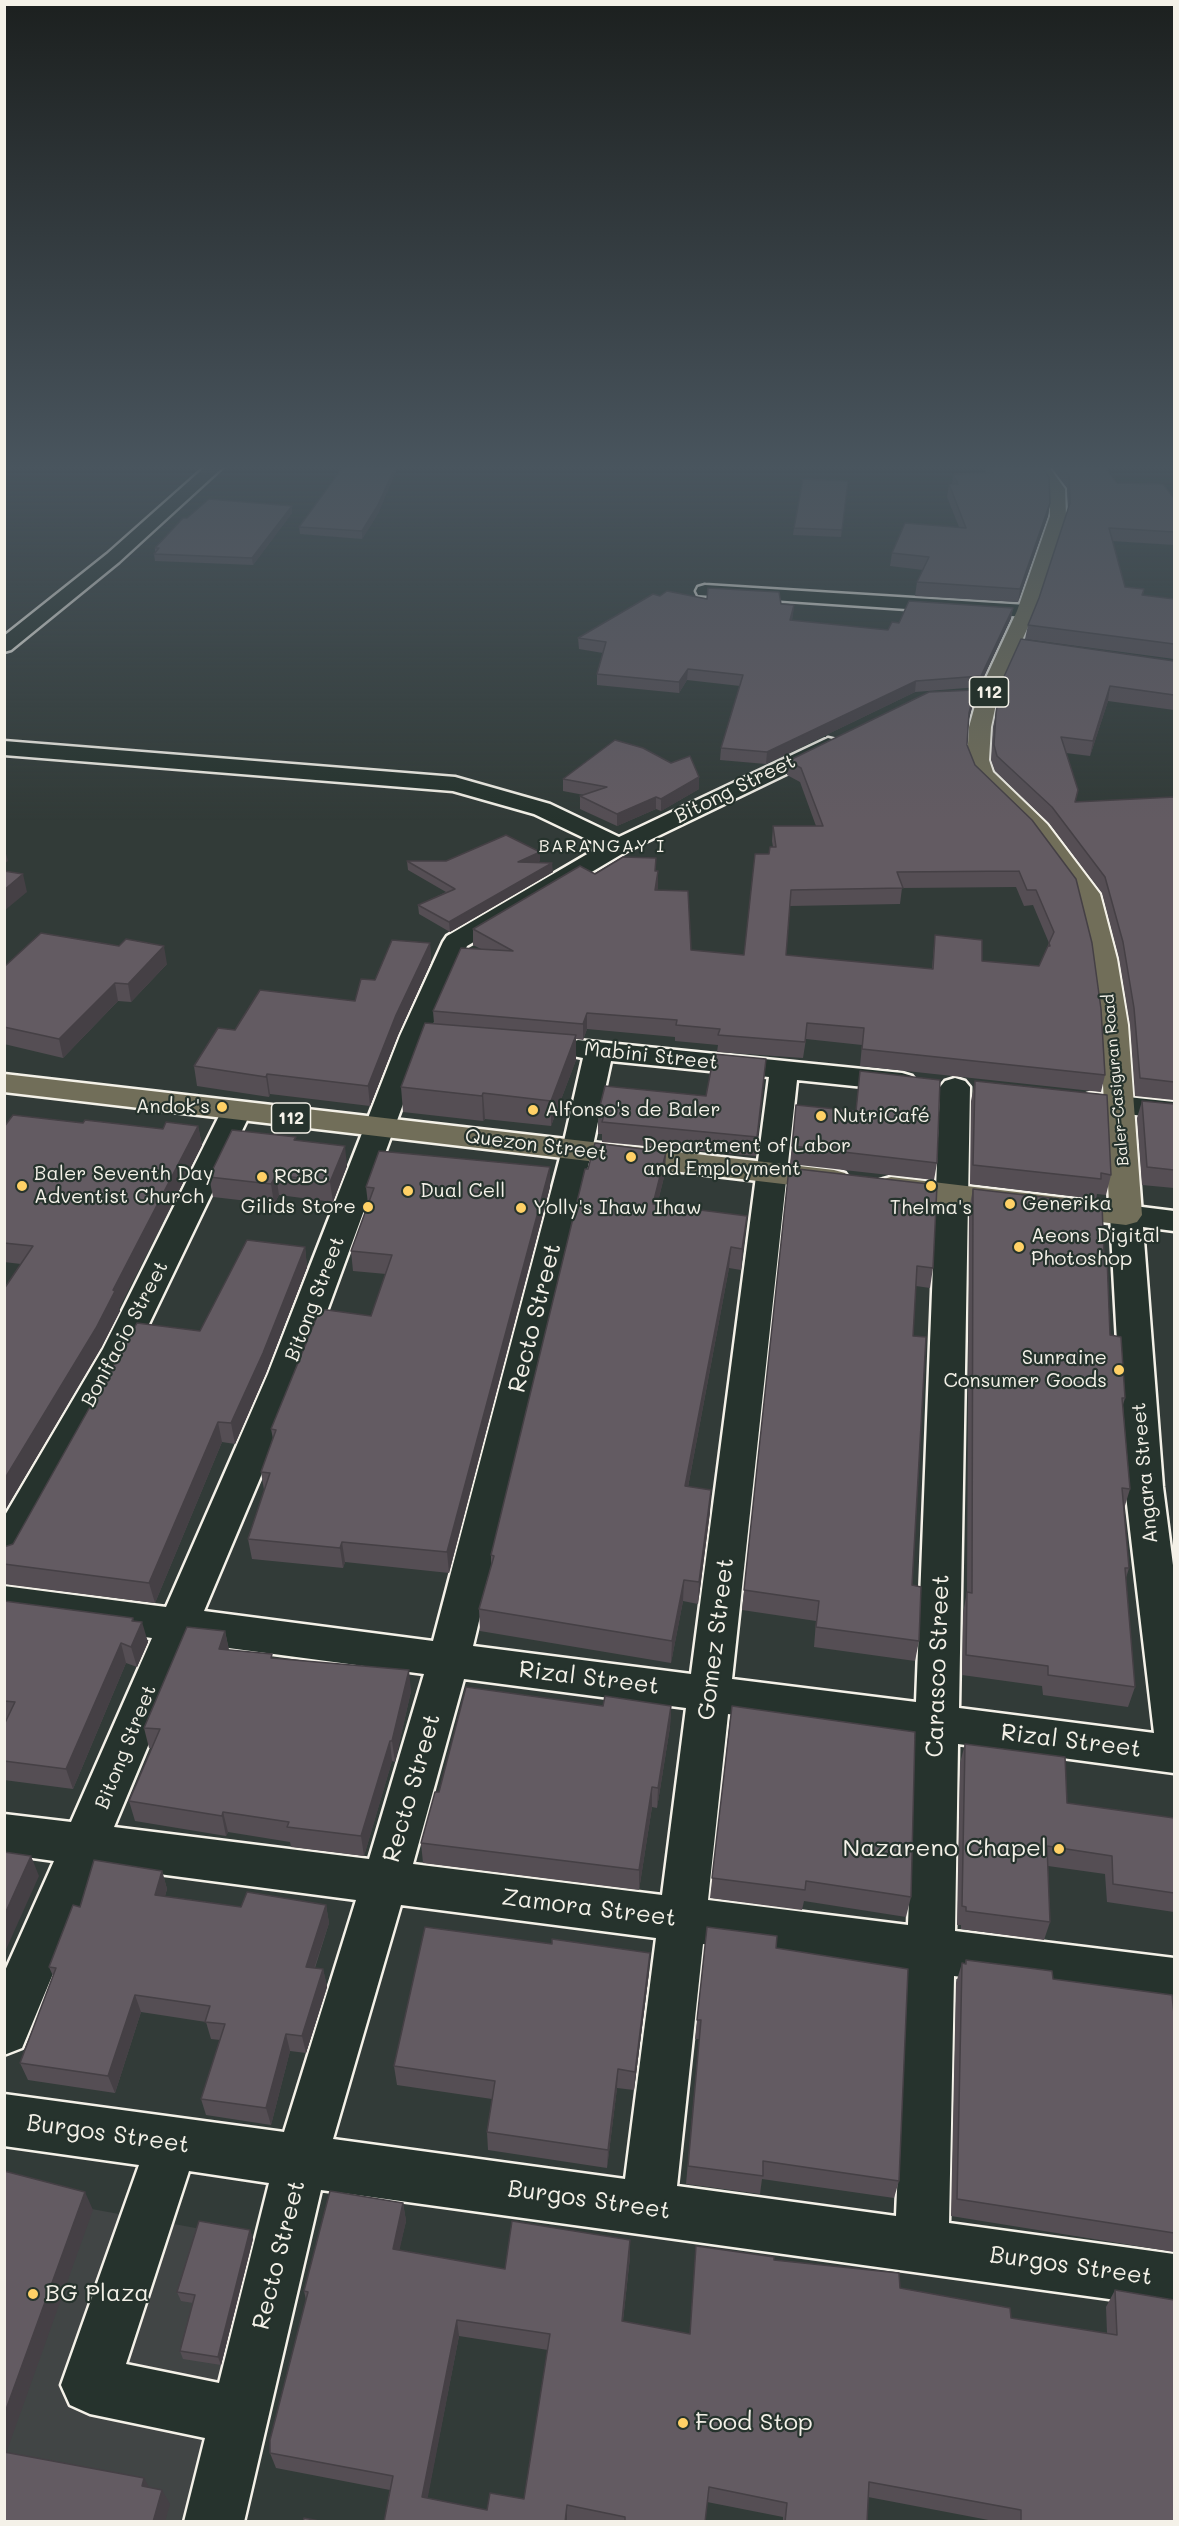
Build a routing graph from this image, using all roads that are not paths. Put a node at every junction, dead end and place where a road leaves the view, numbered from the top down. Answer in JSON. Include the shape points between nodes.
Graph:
{"nodes":[{"id":1,"x":80,"y":585,"type":"edge"},
{"id":2,"x":1035,"y":585,"type":"edge"},
{"id":3,"x":705,"y":591,"type":"edge"},
{"id":4,"x":1026,"y":610,"type":"junction"},
{"id":5,"x":1012,"y":645,"type":"junction"},
{"id":6,"x":4,"y":646,"type":"edge"},
{"id":7,"x":1035,"y":648,"type":"edge"},
{"id":8,"x":850,"y":734,"type":"edge"},
{"id":9,"x":4,"y":748,"type":"edge"},
{"id":10,"x":619,"y":846,"type":"junction"},
{"id":11,"x":414,"y":1036,"type":"junction"},
{"id":12,"x":447,"y":1039,"type":"edge"},
{"id":13,"x":555,"y":1047,"type":"edge"},
{"id":14,"x":599,"y":1051,"type":"junction"},
{"id":15,"x":784,"y":1070,"type":"junction"},
{"id":16,"x":4,"y":1083,"type":"edge"},
{"id":17,"x":967,"y":1088,"type":"joint"},
{"id":18,"x":1060,"y":1098,"type":"edge"},
{"id":19,"x":1119,"y":1105,"type":"junction"},
{"id":20,"x":1174,"y":1111,"type":"edge"},
{"id":21,"x":236,"y":1112,"type":"junction"},
{"id":22,"x":381,"y":1128,"type":"junction"},
{"id":23,"x":578,"y":1150,"type":"junction"},
{"id":24,"x":771,"y":1173,"type":"junction"},
{"id":25,"x":952,"y":1195,"type":"junction"},
{"id":26,"x":1126,"y":1215,"type":"junction"},
{"id":27,"x":1174,"y":1221,"type":"edge"},
{"id":28,"x":4,"y":1552,"type":"edge"},
{"id":29,"x":4,"y":1602,"type":"edge"},
{"id":30,"x":177,"y":1625,"type":"junction"},
{"id":31,"x":449,"y":1660,"type":"junction"},
{"id":32,"x":710,"y":1693,"type":"junction"},
{"id":33,"x":936,"y":1723,"type":"junction"},
{"id":34,"x":1174,"y":1730,"type":"edge"},
{"id":35,"x":1174,"y":1754,"type":"edge"},
{"id":36,"x":4,"y":1834,"type":"edge"},
{"id":37,"x":86,"y":1844,"type":"junction"},
{"id":38,"x":386,"y":1882,"type":"junction"},
{"id":39,"x":682,"y":1919,"type":"junction"},
{"id":40,"x":930,"y":1951,"type":"junction"},
{"id":41,"x":1174,"y":1981,"type":"edge"},
{"id":42,"x":4,"y":2031,"type":"edge"},
{"id":43,"x":4,"y":2120,"type":"edge"},
{"id":44,"x":173,"y":2142,"type":"junction"},
{"id":45,"x":301,"y":2161,"type":"junction"},
{"id":46,"x":648,"y":2208,"type":"junction"},
{"id":47,"x":922,"y":2246,"type":"junction"},
{"id":48,"x":1174,"y":2281,"type":"edge"},
{"id":49,"x":240,"y":2416,"type":"junction"},
{"id":50,"x":214,"y":2522,"type":"edge"}],
"edges":[{"from":1,"to":6,"type":"street"},
{"from":2,"to":4,"type":"main road","name":"Baler-Casiguran Road","number":"112"},
{"from":3,"to":4,"type":"street"},
{"from":4,"to":5,"type":"main road","name":"Baler-Casiguran Road","number":"112"},
{"from":5,"to":7,"type":"street"},
{"from":5,"to":19,"type":"main road","name":"Baler-Casiguran Road","number":"112","via":[[973,695],[980,727],[978,760],[983,774],[1039,829],[1087,894],[1104,959],[1114,1025]]},
{"from":8,"to":10,"type":"street","name":"Bitong Street"},
{"from":9,"to":10,"type":"street","via":[[455,784],[542,809]]},
{"from":10,"to":11,"type":"street","name":"Bitong Street","via":[[456,942]]},
{"from":11,"to":12,"type":"street"},
{"from":11,"to":22,"type":"street","name":"Bitong Street"},
{"from":13,"to":14,"type":"street","name":"Mabini Street"},
{"from":14,"to":15,"type":"street","name":"Mabini Street"},
{"from":14,"to":23,"type":"street","name":"Recto Street"},
{"from":15,"to":17,"type":"street","name":"Mabini Street"},
{"from":15,"to":24,"type":"street","name":"Gomez Street"},
{"from":16,"to":21,"type":"main road","name":"Quezon Street","number":"112"},
{"from":17,"to":25,"type":"street","name":"Carasco Street"},
{"from":18,"to":19,"type":"street"},
{"from":19,"to":20,"type":"street"},
{"from":19,"to":26,"type":"main road","name":"Baler-Casiguran Road","number":"112"},
{"from":21,"to":22,"type":"main road","name":"Quezon Street","number":"112"},
{"from":21,"to":28,"type":"street","name":"Bonifacio Street","via":[[120,1349]]},
{"from":22,"to":23,"type":"main road","name":"Quezon Street","number":"112"},
{"from":22,"to":30,"type":"street","name":"Bitong Street","via":[[286,1374]]},
{"from":23,"to":24,"type":"main road","name":"Quezon Street","number":"112"},
{"from":23,"to":31,"type":"street","name":"Recto Street"},
{"from":24,"to":25,"type":"main road","name":"Quezon Street","number":"112"},
{"from":24,"to":32,"type":"street","name":"Gomez Street"},
{"from":25,"to":26,"type":"main road","name":"Quezon Street","number":"112"},
{"from":25,"to":33,"type":"street","name":"Carasco Street"},
{"from":26,"to":27,"type":"street","name":"Quezon Street"},
{"from":26,"to":34,"type":"street","name":"Angara Street","via":[[1144,1487]]},
{"from":29,"to":30,"type":"street","name":"Rizal Street"},
{"from":30,"to":31,"type":"street","name":"Rizal Street"},
{"from":30,"to":37,"type":"street","name":"Bitong Street"},
{"from":31,"to":32,"type":"street","name":"Rizal Street"},
{"from":31,"to":38,"type":"street","name":"Recto Street"},
{"from":32,"to":33,"type":"street","name":"Rizal Street"},
{"from":32,"to":39,"type":"street","name":"Gomez Street"},
{"from":33,"to":35,"type":"street","name":"Rizal Street"},
{"from":33,"to":40,"type":"street","name":"Carasco Street"},
{"from":36,"to":37,"type":"street","name":"Zamora Street"},
{"from":37,"to":38,"type":"street","name":"Zamora Street"},
{"from":37,"to":42,"type":"street","name":"Bitong Street"},
{"from":38,"to":39,"type":"street","name":"Zamora Street"},
{"from":38,"to":45,"type":"street","name":"Recto Street"},
{"from":39,"to":40,"type":"street","name":"Zamora Street"},
{"from":39,"to":46,"type":"street","name":"Gomez Street"},
{"from":40,"to":41,"type":"street","name":"Zamora Street"},
{"from":40,"to":47,"type":"street","name":"Carasco Street"},
{"from":43,"to":44,"type":"street","name":"Burgos Street"},
{"from":44,"to":45,"type":"street","name":"Burgos Street"},
{"from":44,"to":49,"type":"street","via":[[90,2385]]},
{"from":45,"to":46,"type":"street","name":"Burgos Street"},
{"from":45,"to":49,"type":"street","name":"Recto Street"},
{"from":46,"to":47,"type":"street","name":"Burgos Street"},
{"from":47,"to":48,"type":"street","name":"Burgos Street"},
{"from":49,"to":50,"type":"street","name":"Recto Street"}]}
